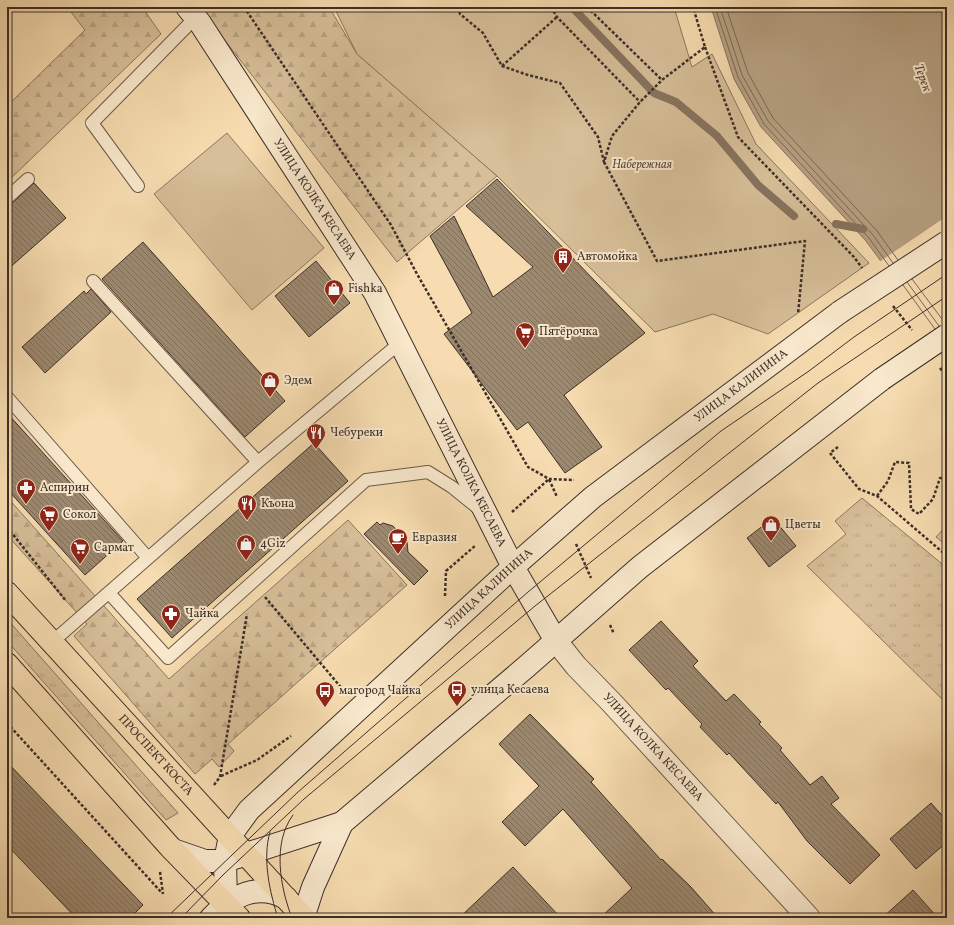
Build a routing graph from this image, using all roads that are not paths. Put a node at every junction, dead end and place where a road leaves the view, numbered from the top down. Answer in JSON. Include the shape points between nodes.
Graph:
{"nodes":[{"id":1,"x":191,"y":12,"type":"edge"},
{"id":2,"x":28,"y":178,"type":"dead end"},
{"id":3,"x":138,"y":186,"type":"dead end"},
{"id":4,"x":7,"y":198,"type":"edge"},
{"id":5,"x":947,"y":242,"type":"edge"},
{"id":6,"x":93,"y":281,"type":"dead end"},
{"id":7,"x":947,"y":334,"type":"edge"},
{"id":8,"x":401,"y":342,"type":"junction"},
{"id":9,"x":7,"y":397,"type":"edge"},
{"id":10,"x":258,"y":462,"type":"junction"},
{"id":11,"x":492,"y":523,"type":"junction"},
{"id":12,"x":148,"y":558,"type":"junction"},
{"id":13,"x":513,"y":567,"type":"junction"},
{"id":14,"x":7,"y":593,"type":"edge"},
{"id":15,"x":108,"y":593,"type":"junction"},
{"id":16,"x":556,"y":641,"type":"junction"},
{"id":17,"x":51,"y":643,"type":"junction"},
{"id":18,"x":7,"y":664,"type":"edge"},
{"id":19,"x":342,"y":823,"type":"junction"},
{"id":20,"x":230,"y":836,"type":"junction"},
{"id":21,"x":172,"y":848,"type":"junction"},
{"id":22,"x":247,"y":854,"type":"junction"},
{"id":23,"x":224,"y":861,"type":"junction"},
{"id":24,"x":286,"y":898,"type":"junction"},
{"id":25,"x":225,"y":913,"type":"edge"},
{"id":26,"x":303,"y":918,"type":"edge"},
{"id":27,"x":809,"y":918,"type":"edge"}],
"edges":[{"from":1,"to":3,"type":"lane","via":[[92,123]]},
{"from":1,"to":8,"type":"main road","name":"УЛИЦА КОЛКА КЕСАЕВА","via":[[375,293]]},
{"from":2,"to":4,"type":"lane"},
{"from":5,"to":13,"type":"main road","name":"УЛИЦА КАЛИНИНА","bridge":true,"via":[[840,312],[609,485]]},
{"from":6,"to":10,"type":"lane"},
{"from":7,"to":16,"type":"main road","bridge":true,"via":[[882,379],[640,567]]},
{"from":8,"to":10,"type":"lane"},
{"from":8,"to":11,"type":"main road","name":"УЛИЦА КОЛКА КЕСАЕВА"},
{"from":9,"to":12,"type":"lane"},
{"from":10,"to":12,"type":"lane"},
{"from":11,"to":13,"type":"main road","name":"УЛИЦА КОЛКА КЕСАЕВА"},
{"from":11,"to":15,"type":"lane","via":[[452,487],[428,472],[366,480],[168,658]]},
{"from":12,"to":15,"type":"lane"},
{"from":13,"to":16,"type":"main road","name":"УЛИЦА КОЛКА КЕСАЕВА"},
{"from":13,"to":20,"type":"main road","name":"УЛИЦА КАЛИНИНА","via":[[274,786],[249,810]]},
{"from":14,"to":17,"type":"main road","name":"ПРОСПЕКТ КОСТА"},
{"from":15,"to":17,"type":"lane"},
{"from":16,"to":19,"type":"main road"},
{"from":16,"to":27,"type":"main road","name":"УЛИЦА КОЛКА КЕСАЕВА","via":[[576,666]]},
{"from":17,"to":20,"type":"main road","name":"ПРОСПЕКТ КОСТА"},
{"from":18,"to":21,"type":"main road"},
{"from":19,"to":22,"type":"main road"},
{"from":19,"to":26,"type":"main road","via":[[313,887]]},
{"from":20,"to":22,"type":"main road","name":"ПРОСПЕКТ КОСТА"},
{"from":20,"to":23,"type":"main road","name":"УЛИЦА КАЛИНИНА"},
{"from":21,"to":23,"type":"main road","via":[[205,861]]},
{"from":21,"to":25,"type":"main road"},
{"from":22,"to":23,"type":"main road"},
{"from":22,"to":24,"type":"main road","name":"ПРОСПЕКТ КОСТА"},
{"from":23,"to":25,"type":"main road","name":"УЛИЦА КАЛИНИНА"},
{"from":24,"to":25,"type":"main road","via":[[271,891],[248,892]]},
{"from":24,"to":26,"type":"main road","name":"ПРОСПЕКТ КОСТА"}]}
